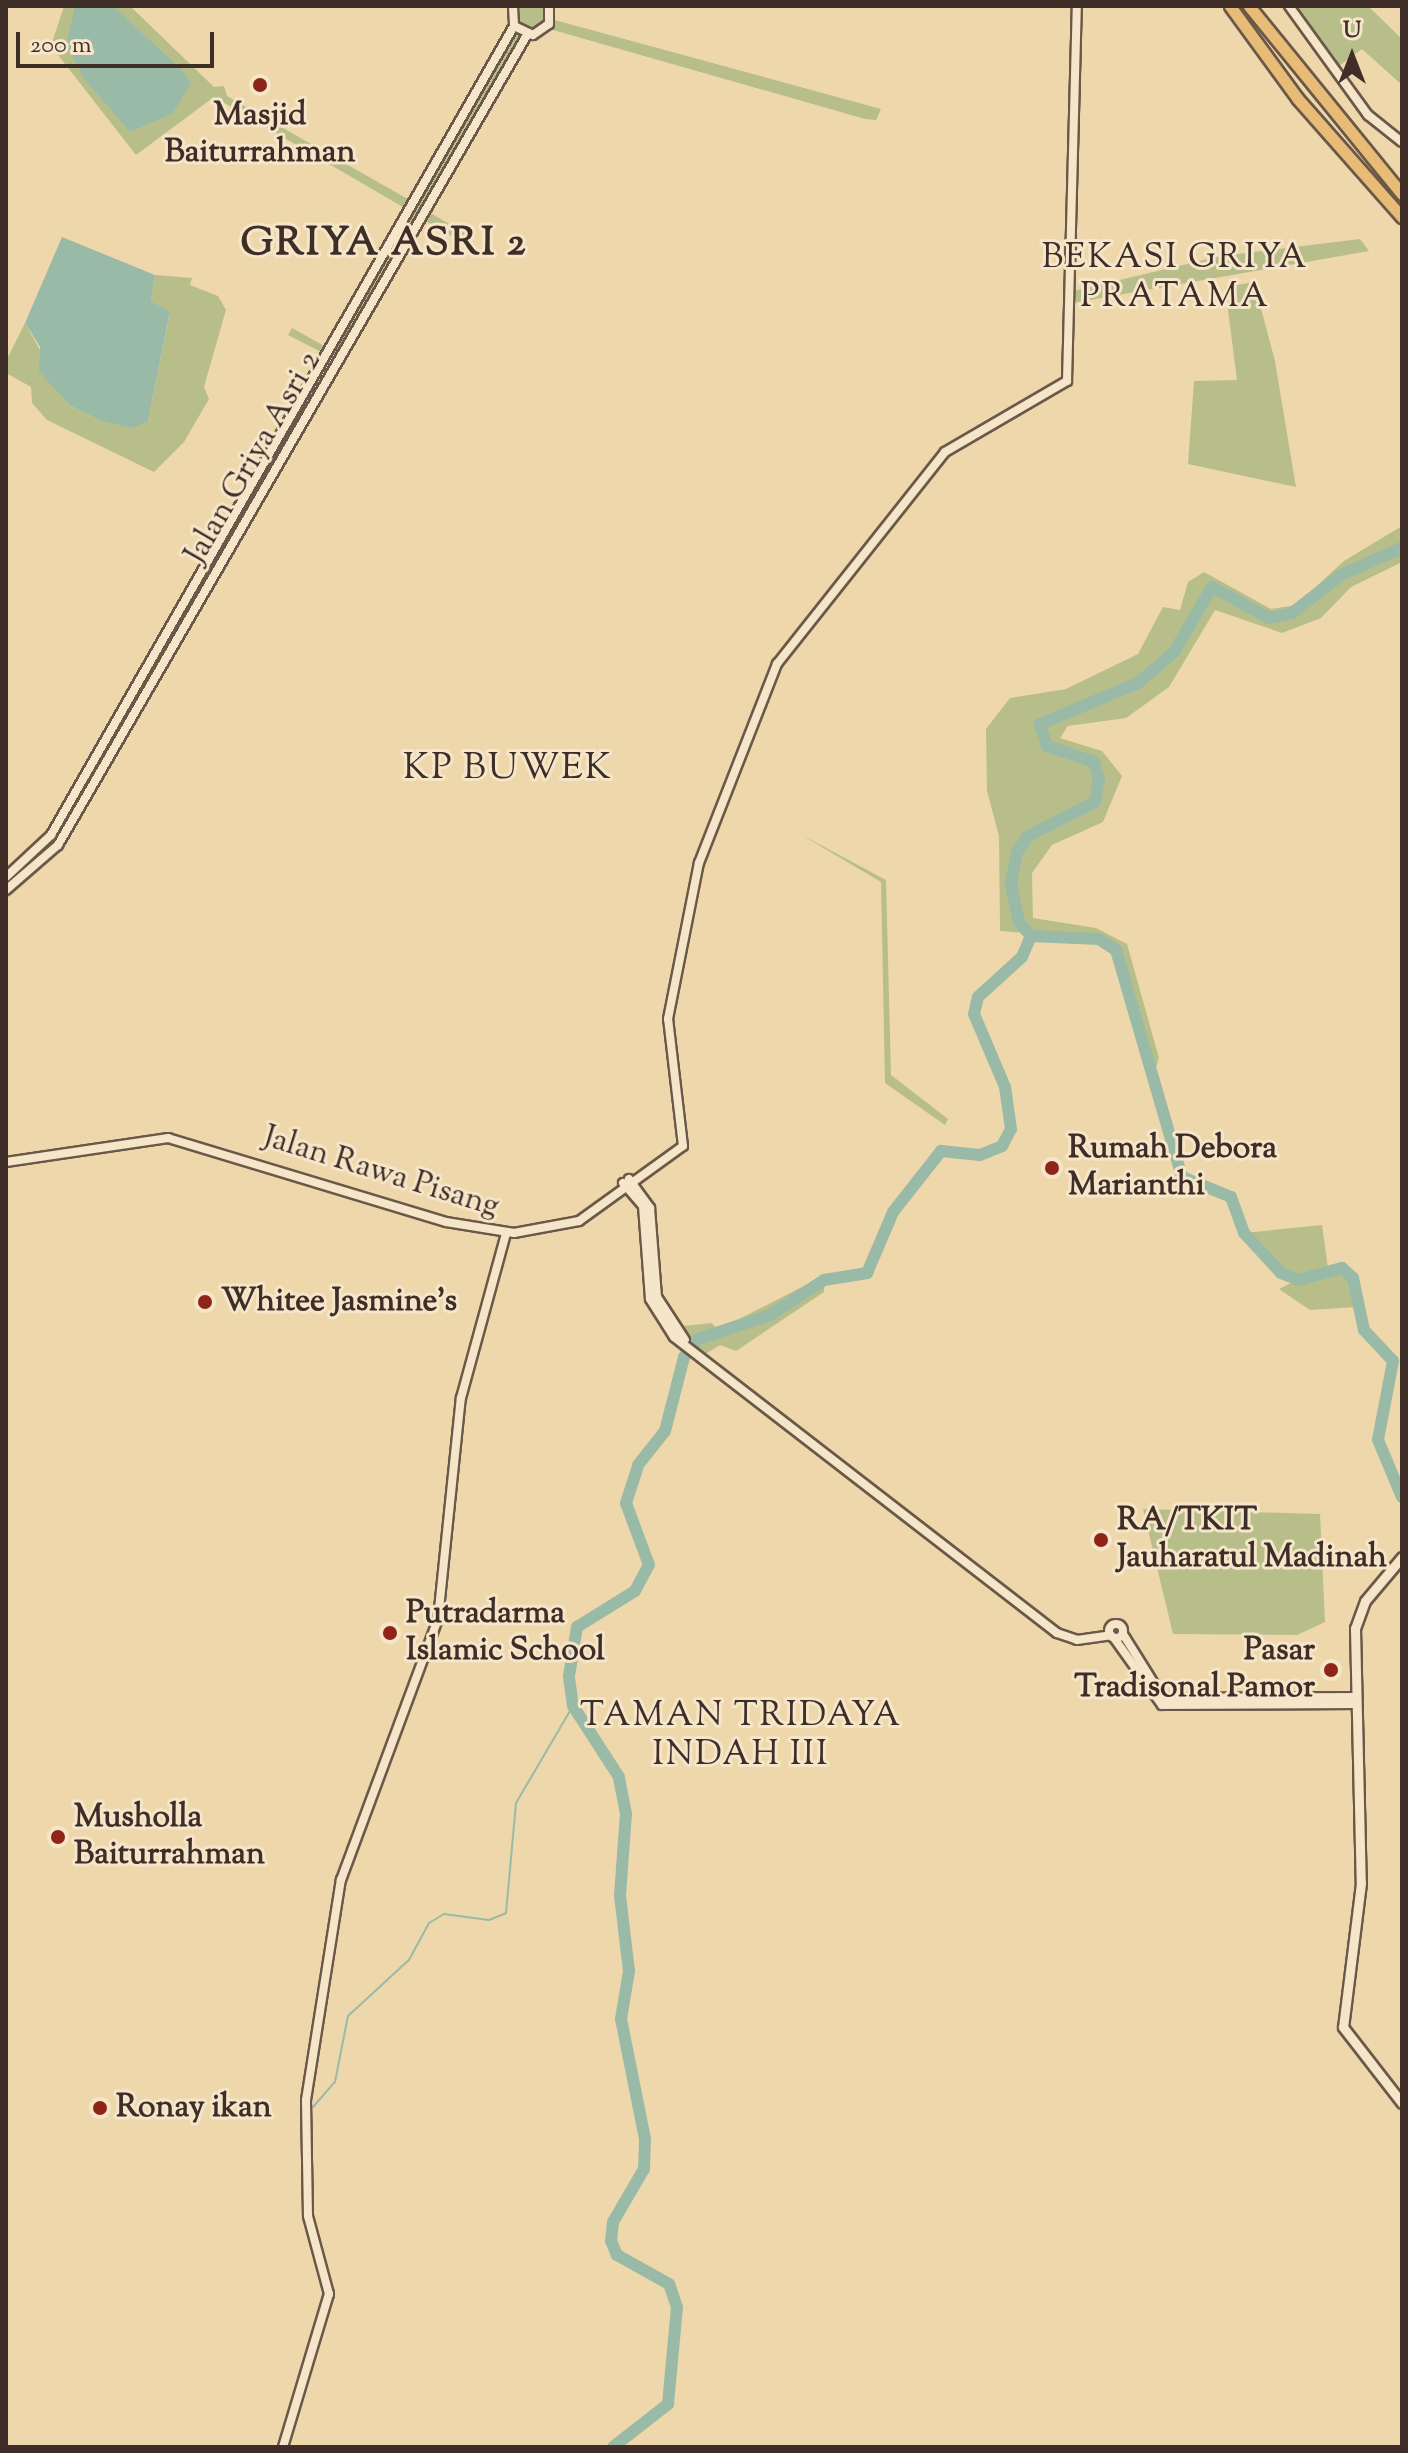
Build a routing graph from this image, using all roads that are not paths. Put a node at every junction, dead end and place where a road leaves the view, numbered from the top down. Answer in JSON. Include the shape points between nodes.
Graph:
{"nodes":[{"id":1,"x":513,"y":6,"type":"edge"},
{"id":2,"x":549,"y":6,"type":"edge"},
{"id":3,"x":1077,"y":6,"type":"edge"},
{"id":4,"x":1230,"y":6,"type":"edge"},
{"id":5,"x":1249,"y":6,"type":"edge"},
{"id":6,"x":1289,"y":6,"type":"edge"},
{"id":7,"x":514,"y":26,"type":"junction"},
{"id":8,"x":527,"y":35,"type":"junction"},
{"id":9,"x":1402,"y":142,"type":"edge"},
{"id":10,"x":1402,"y":194,"type":"edge"},
{"id":11,"x":1402,"y":217,"type":"edge"},
{"id":12,"x":6,"y":877,"type":"edge"},
{"id":13,"x":6,"y":890,"type":"edge"},
{"id":14,"x":6,"y":1162,"type":"edge"},
{"id":15,"x":626,"y":1181,"type":"junction"},
{"id":16,"x":506,"y":1233,"type":"junction"},
{"id":17,"x":1402,"y":1557,"type":"edge"},
{"id":18,"x":1356,"y":1700,"type":"junction"},
{"id":19,"x":1402,"y":2103,"type":"edge"},
{"id":20,"x":283,"y":2447,"type":"edge"}],
"edges":[{"from":1,"to":7,"type":"street"},
{"from":2,"to":8,"type":"street","name":"Jalan Griya Asri 2","via":[[546,28]]},
{"from":3,"to":15,"type":"street","via":[[1067,381],[945,452],[777,664],[699,863],[668,1019],[683,1146]]},
{"from":4,"to":11,"type":"highway","via":[[1297,98]]},
{"from":5,"to":10,"type":"highway"},
{"from":6,"to":9,"type":"street","via":[[1355,99]]},
{"from":7,"to":8,"type":"street"},
{"from":7,"to":12,"type":"street","name":"Jalan Griya Asri 2","via":[[51,835]]},
{"from":8,"to":13,"type":"street","name":"Jalan Griya Asri 2","via":[[58,845]]},
{"from":14,"to":16,"type":"street","name":"Jalan Rawa Pisang","via":[[165,1137]]},
{"from":15,"to":16,"type":"street","via":[[568,1227]]},
{"from":15,"to":18,"type":"street","via":[[643,1199],[656,1296],[682,1340],[1060,1630],[1078,1636],[1114,1634],[1163,1698]]},
{"from":16,"to":20,"type":"street","name":"Jalan Rawa Pisang","via":[[461,1398],[438,1619],[341,1880],[306,2100],[308,2216],[329,2294]]},
{"from":17,"to":18,"type":"main road","via":[[1357,1618]]},
{"from":18,"to":19,"type":"main road","via":[[1361,1883],[1343,2027]]}]}
